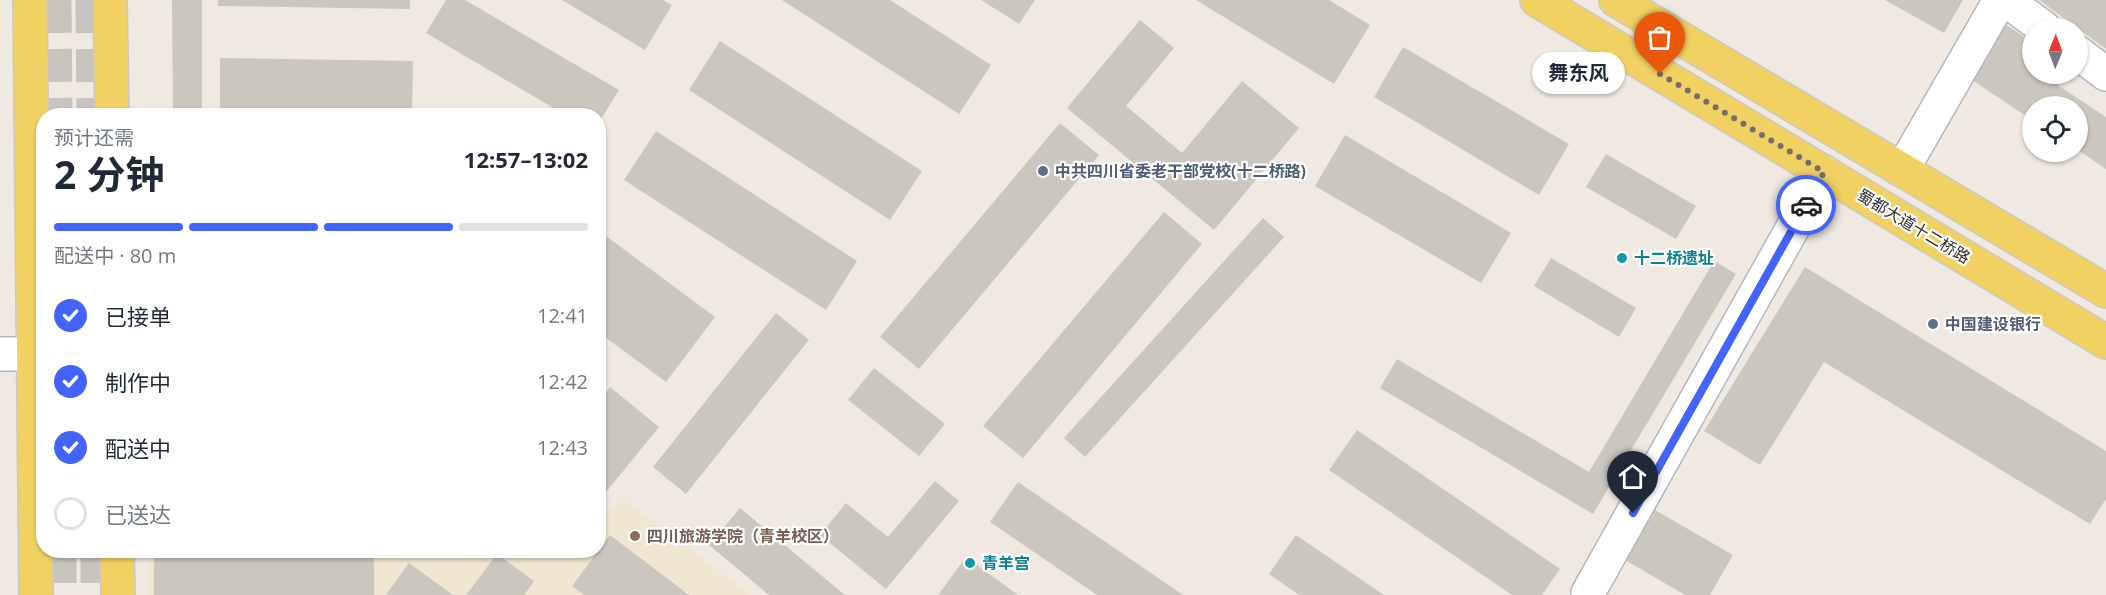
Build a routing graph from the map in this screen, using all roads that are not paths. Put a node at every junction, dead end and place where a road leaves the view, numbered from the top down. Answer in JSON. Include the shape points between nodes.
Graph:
{"nodes":[{"id":1,"x":30,"y":0,"type":"edge"},
{"id":2,"x":110,"y":0,"type":"edge"},
{"id":3,"x":1537,"y":0,"type":"edge"},
{"id":4,"x":1616,"y":0,"type":"edge"},
{"id":5,"x":2000,"y":0,"type":"edge"},
{"id":6,"x":2006,"y":0,"type":"edge"},
{"id":7,"x":2030,"y":18,"type":"edge"},
{"id":8,"x":2088,"y":60,"type":"edge"},
{"id":9,"x":2106,"y":74,"type":"edge"},
{"id":10,"x":112,"y":108,"type":"edge"},
{"id":11,"x":1902,"y":170,"type":"junction"},
{"id":12,"x":1824,"y":172,"type":"junction"},
{"id":13,"x":2106,"y":291,"type":"edge"},
{"id":14,"x":2106,"y":342,"type":"edge"},
{"id":15,"x":0,"y":354,"type":"edge"},
{"id":16,"x":34,"y":354,"type":"junction"},
{"id":17,"x":117,"y":558,"type":"edge"},
{"id":18,"x":1587,"y":593,"type":"dead end"},
{"id":19,"x":36,"y":595,"type":"edge"},
{"id":20,"x":118,"y":595,"type":"edge"}],
"edges":[{"from":1,"to":16,"type":"main road"},
{"from":2,"to":10,"type":"main road"},
{"from":3,"to":12,"type":"main road","name":"蜀都大道十二桥路"},
{"from":4,"to":11,"type":"main road"},
{"from":5,"to":11,"type":"street"},
{"from":6,"to":7,"type":"street"},
{"from":8,"to":9,"type":"street"},
{"from":11,"to":13,"type":"main road"},
{"from":12,"to":14,"type":"main road","name":"蜀都大道十二桥路"},
{"from":12,"to":18,"type":"street"},
{"from":15,"to":16,"type":"street"},
{"from":16,"to":19,"type":"main road"},
{"from":17,"to":20,"type":"main road"}]}
